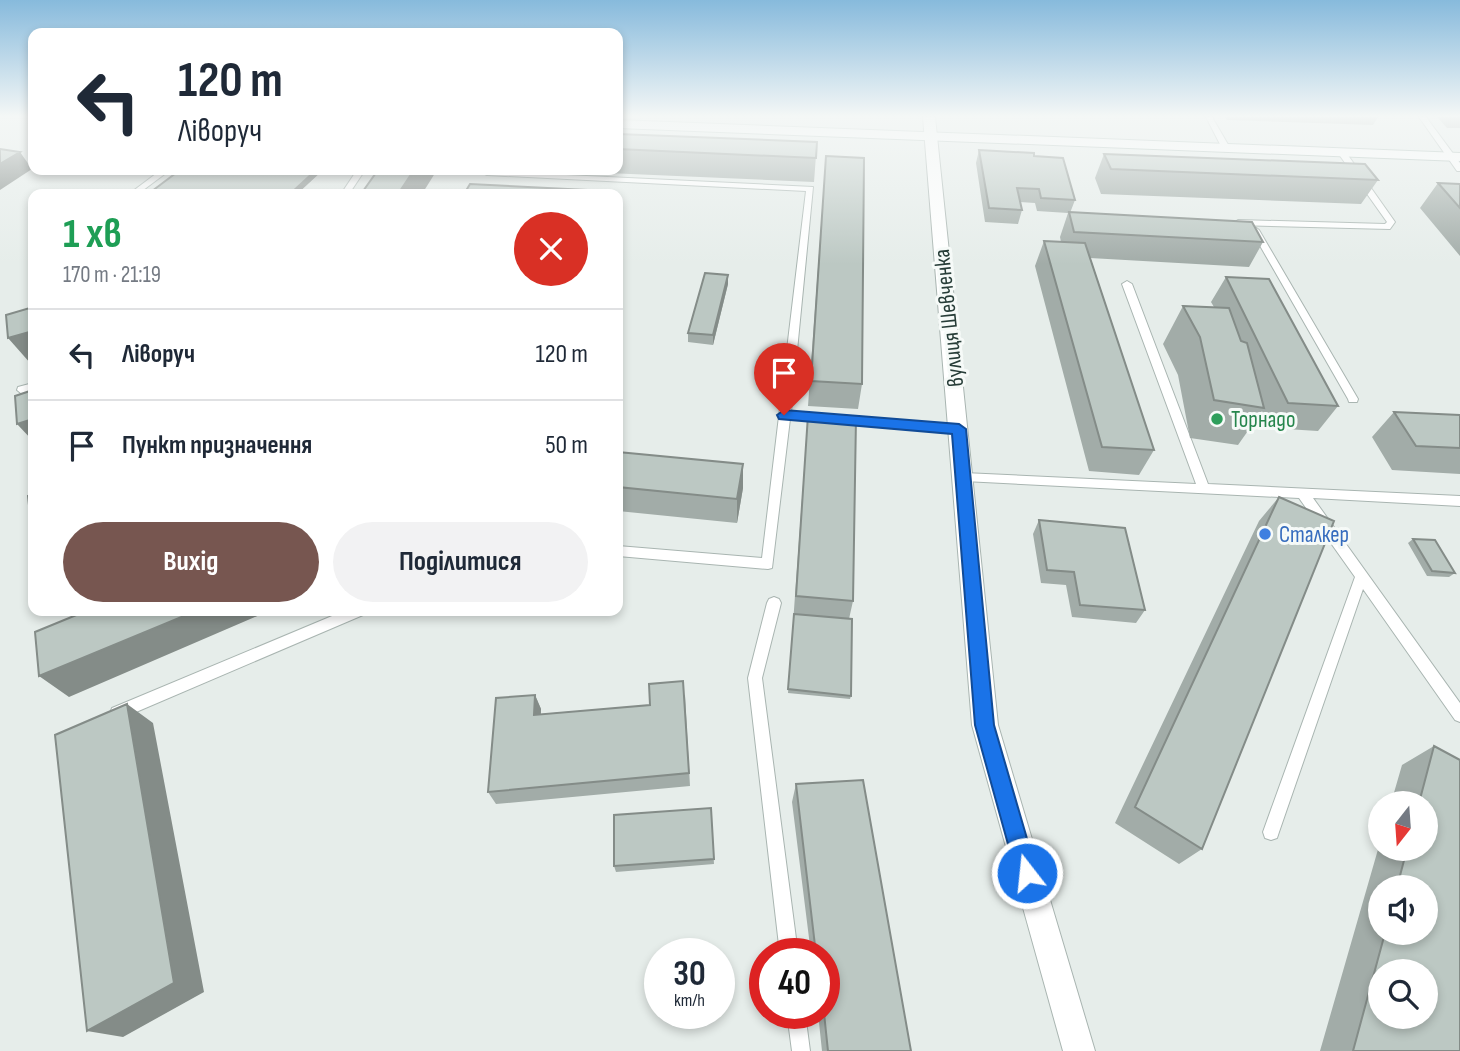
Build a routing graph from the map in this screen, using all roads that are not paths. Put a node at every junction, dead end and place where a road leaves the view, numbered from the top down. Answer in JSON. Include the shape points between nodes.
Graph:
{"nodes":[{"id":1,"x":934,"y":166,"type":"edge"},
{"id":2,"x":1351,"y":166,"type":"edge"},
{"id":3,"x":159,"y":175,"type":"edge"},
{"id":4,"x":486,"y":175,"type":"edge"},
{"id":5,"x":560,"y":175,"type":"edge"},
{"id":6,"x":481,"y":184,"type":"edge"},
{"id":7,"x":140,"y":189,"type":"edge"},
{"id":8,"x":1225,"y":222,"type":"edge"},
{"id":9,"x":1252,"y":223,"type":"junction"},
{"id":10,"x":1127,"y":284,"type":"dead end"},
{"id":11,"x":1353,"y":399,"type":"dead end"},
{"id":12,"x":784,"y":415,"type":"junction"},
{"id":13,"x":959,"y":429,"type":"junction"},
{"id":14,"x":964,"y":477,"type":"junction"},
{"id":15,"x":1204,"y":490,"type":"junction"},
{"id":16,"x":1303,"y":494,"type":"junction"},
{"id":17,"x":1460,"y":502,"type":"edge"},
{"id":18,"x":623,"y":551,"type":"edge"},
{"id":19,"x":1362,"y":577,"type":"junction"},
{"id":20,"x":774,"y":603,"type":"dead end"},
{"id":21,"x":346,"y":616,"type":"edge"},
{"id":22,"x":1460,"y":715,"type":"edge"},
{"id":23,"x":101,"y":720,"type":"edge"},
{"id":24,"x":1271,"y":832,"type":"dead end"},
{"id":25,"x":787,"y":938,"type":"edge"},
{"id":26,"x":798,"y":1029,"type":"edge"},
{"id":27,"x":801,"y":1051,"type":"edge"},
{"id":28,"x":1079,"y":1051,"type":"edge"}],
"edges":[{"from":1,"to":13,"type":"main road","name":"вулиця Шевченка"},
{"from":2,"to":9,"type":"lane","via":[[1391,222],[1387,227]]},
{"from":3,"to":7,"type":"lane"},
{"from":4,"to":6,"type":"lane"},
{"from":5,"to":12,"type":"lane","via":[[810,189]]},
{"from":8,"to":9,"type":"lane"},
{"from":9,"to":11,"type":"lane"},
{"from":10,"to":15,"type":"lane"},
{"from":12,"to":13,"type":"lane"},
{"from":12,"to":18,"type":"lane","via":[[768,564]]},
{"from":13,"to":14,"type":"main road","name":"вулиця Шевченка"},
{"from":14,"to":15,"type":"lane"},
{"from":14,"to":28,"type":"main road","name":"вулиця Шевченка","via":[[985,725]]},
{"from":15,"to":16,"type":"lane"},
{"from":16,"to":17,"type":"lane"},
{"from":16,"to":19,"type":"lane"},
{"from":19,"to":22,"type":"lane"},
{"from":19,"to":24,"type":"lane"},
{"from":20,"to":25,"type":"lane","via":[[755,678]]},
{"from":21,"to":23,"type":"lane"},
{"from":26,"to":27,"type":"lane"}]}
